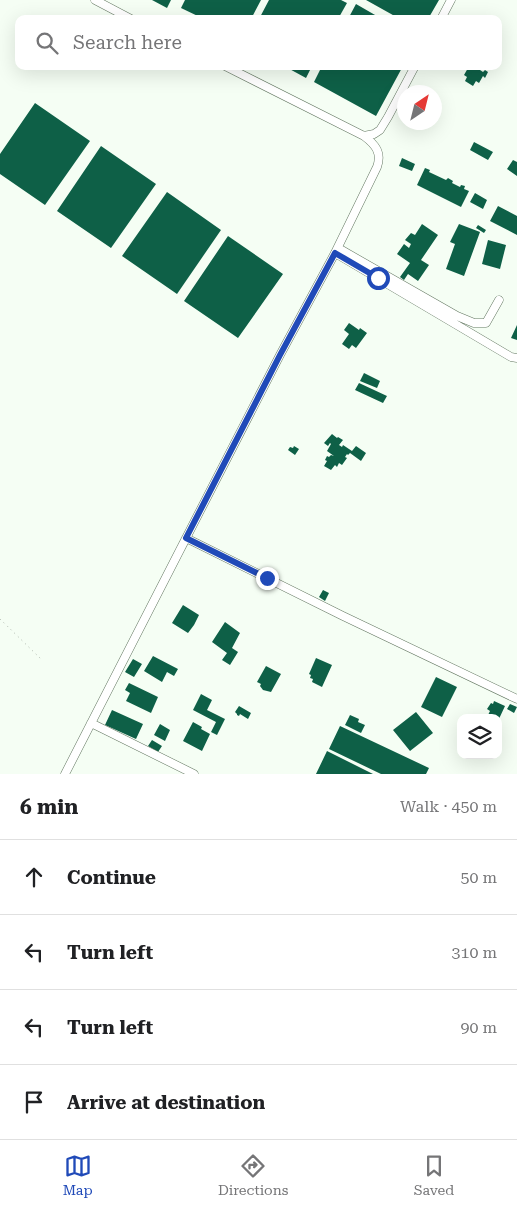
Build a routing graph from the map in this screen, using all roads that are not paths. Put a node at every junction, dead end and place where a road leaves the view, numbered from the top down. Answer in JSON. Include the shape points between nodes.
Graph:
{"nodes":[{"id":1,"x":95,"y":0,"type":"edge"},
{"id":2,"x":451,"y":0,"type":"edge"},
{"id":3,"x":123,"y":15,"type":"edge"},
{"id":4,"x":443,"y":15,"type":"edge"},
{"id":5,"x":233,"y":70,"type":"edge"},
{"id":6,"x":413,"y":70,"type":"edge"},
{"id":7,"x":364,"y":136,"type":"junction"},
{"id":8,"x":337,"y":251,"type":"junction"},
{"id":9,"x":499,"y":300,"type":"dead end"},
{"id":10,"x":517,"y":358,"type":"edge"},
{"id":11,"x":186,"y":538,"type":"junction"},
{"id":12,"x":517,"y":699,"type":"edge"},
{"id":13,"x":92,"y":723,"type":"junction"},
{"id":14,"x":65,"y":774,"type":"edge"},
{"id":15,"x":194,"y":774,"type":"edge"}],
"edges":[{"from":1,"to":3,"type":"street"},
{"from":2,"to":4,"type":"street"},
{"from":5,"to":7,"type":"street"},
{"from":6,"to":7,"type":"street","via":[[380,130]]},
{"from":7,"to":8,"type":"street","via":[[376,146],[379,161]]},
{"from":8,"to":9,"type":"street","via":[[474,323],[486,323]]},
{"from":8,"to":10,"type":"street"},
{"from":8,"to":11,"type":"street"},
{"from":11,"to":12,"type":"street"},
{"from":11,"to":13,"type":"street"},
{"from":13,"to":14,"type":"street"},
{"from":13,"to":15,"type":"street"}]}
